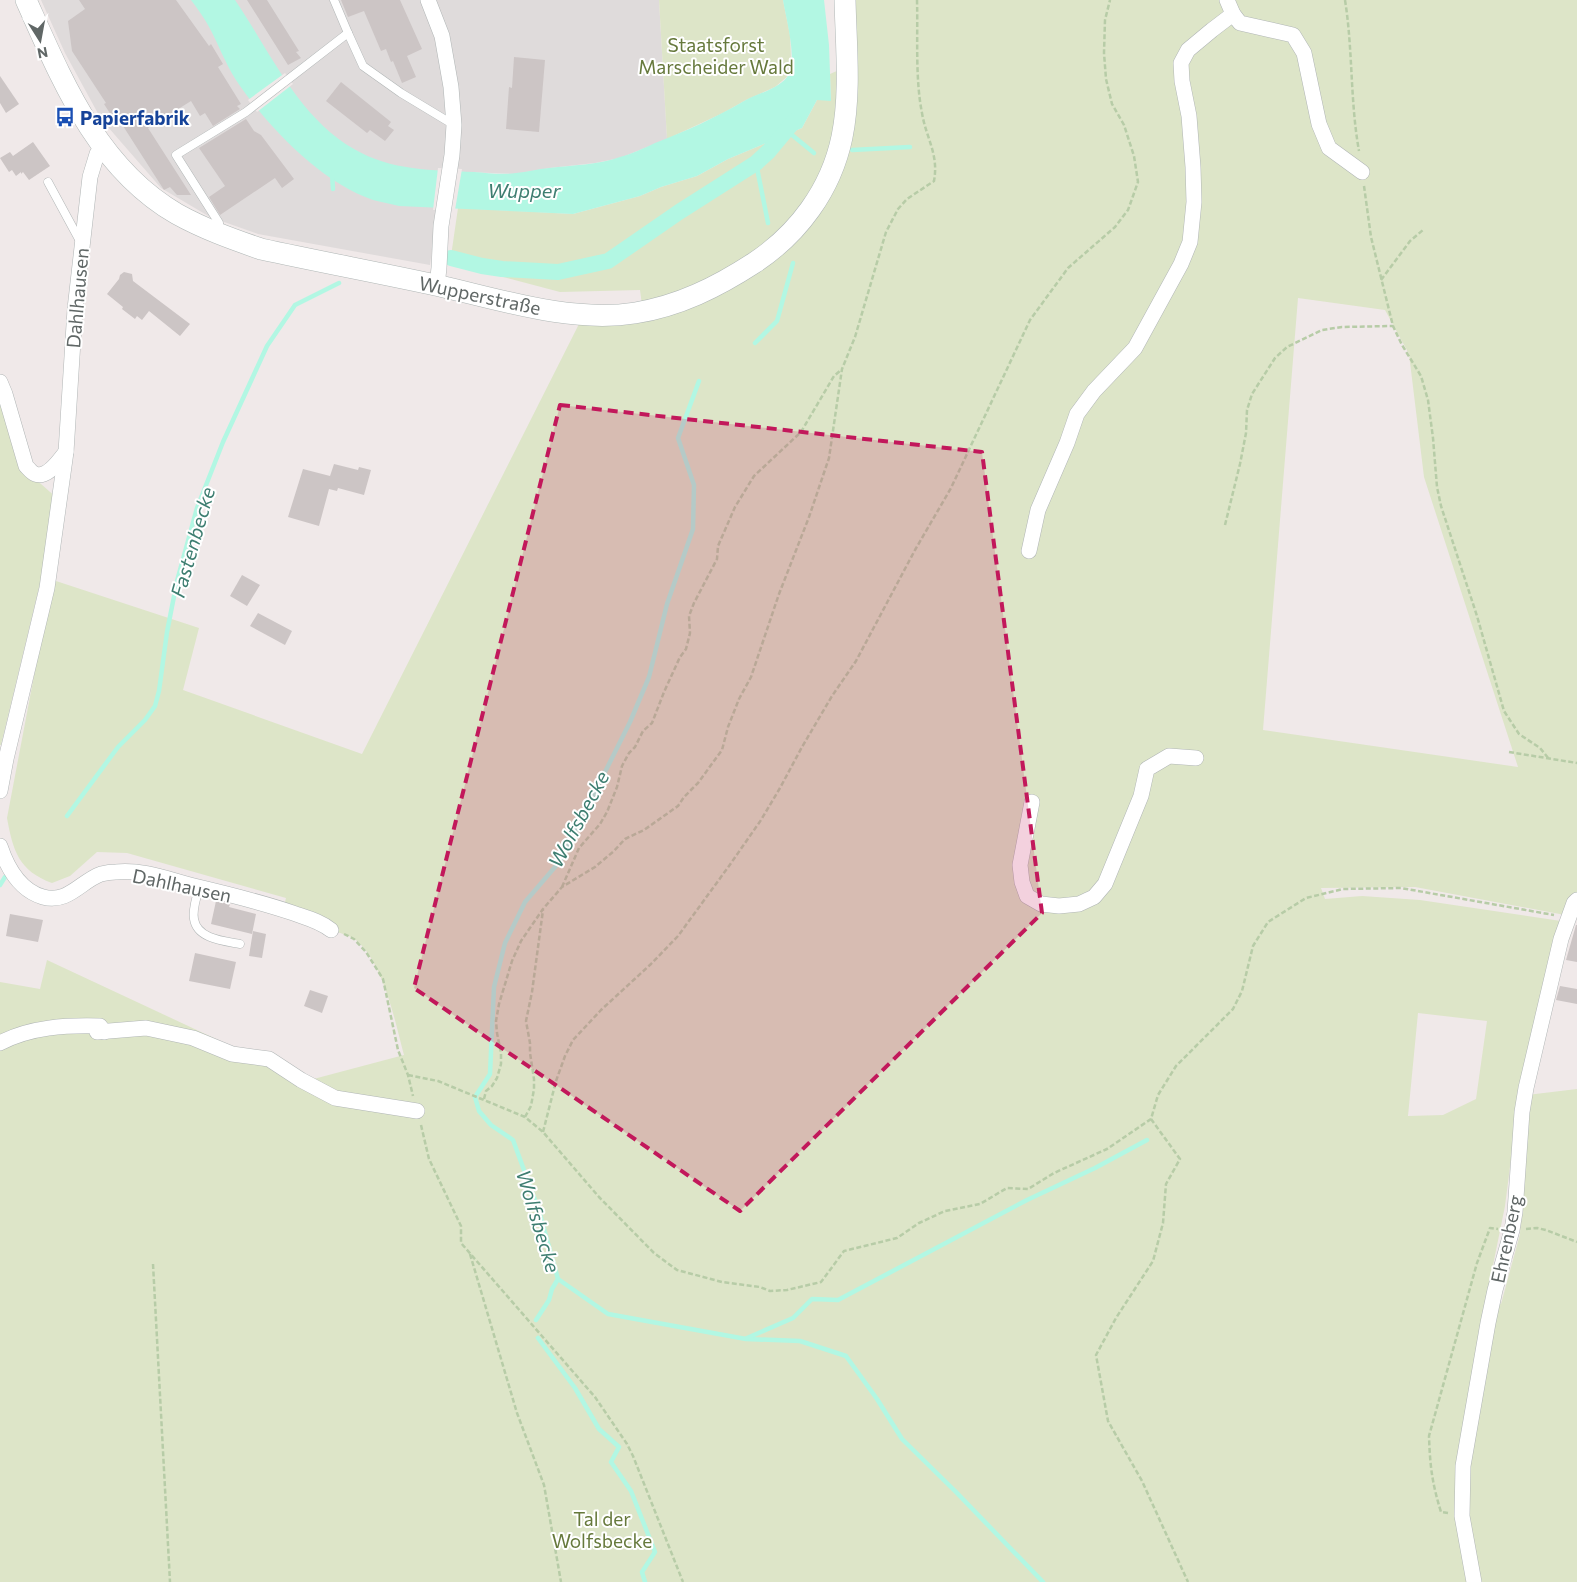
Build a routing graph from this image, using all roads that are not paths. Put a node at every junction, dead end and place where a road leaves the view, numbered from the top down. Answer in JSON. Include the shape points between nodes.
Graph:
{"nodes":[{"id":1,"x":26,"y":0,"type":"edge"},
{"id":2,"x":334,"y":0,"type":"edge"},
{"id":3,"x":428,"y":0,"type":"edge"},
{"id":4,"x":845,"y":0,"type":"edge"},
{"id":5,"x":1227,"y":0,"type":"edge"},
{"id":6,"x":1233,"y":14,"type":"junction"},
{"id":7,"x":348,"y":33,"type":"junction"},
{"id":8,"x":454,"y":126,"type":"junction"},
{"id":9,"x":103,"y":147,"type":"junction"},
{"id":10,"x":1362,"y":172,"type":"road end"},
{"id":11,"x":48,"y":182,"type":"dead end"},
{"id":12,"x":220,"y":235,"type":"junction"},
{"id":13,"x":82,"y":245,"type":"junction"},
{"id":14,"x":436,"y":286,"type":"junction"},
{"id":15,"x":0,"y":382,"type":"edge"},
{"id":16,"x":66,"y":452,"type":"junction"},
{"id":17,"x":1029,"y":551,"type":"dead end"},
{"id":18,"x":1196,"y":758,"type":"dead end"},
{"id":19,"x":0,"y":791,"type":"edge"},
{"id":20,"x":1032,"y":802,"type":"dead end"},
{"id":21,"x":0,"y":846,"type":"edge"},
{"id":22,"x":198,"y":887,"type":"junction"},
{"id":23,"x":1577,"y":888,"type":"edge"},
{"id":24,"x":1573,"y":907,"type":"edge"},
{"id":25,"x":331,"y":930,"type":"road end"},
{"id":26,"x":240,"y":944,"type":"dead end"},
{"id":27,"x":0,"y":1043,"type":"edge"},
{"id":28,"x":417,"y":1112,"type":"road end"},
{"id":29,"x":1474,"y":1582,"type":"edge"}],
"edges":[{"from":1,"to":9,"type":"main road","name":"Wupperstraße","via":[[68,92]]},
{"from":2,"to":7,"type":"lane"},
{"from":3,"to":8,"type":"street","via":[[442,36]]},
{"from":4,"to":14,"type":"main road","name":"Wupperstraße","via":[[846,103],[834,166],[822,191],[801,221],[772,252],[702,293],[634,313],[596,315],[561,312]]},
{"from":5,"to":6,"type":"street"},
{"from":6,"to":10,"type":"street","via":[[1240,23],[1293,35],[1304,53],[1319,124],[1329,148]]},
{"from":6,"to":17,"type":"street","via":[[1188,50],[1181,63],[1193,167],[1190,242],[1135,348],[1077,414],[1038,510]]},
{"from":7,"to":8,"type":"lane","via":[[363,66]]},
{"from":7,"to":12,"type":"lane","via":[[246,112],[176,155],[219,223]]},
{"from":8,"to":14,"type":"street"},
{"from":9,"to":12,"type":"main road","name":"Wupperstraße","via":[[150,196]]},
{"from":9,"to":13,"type":"street","name":"Dahlhausen","via":[[97,154],[90,177]]},
{"from":11,"to":13,"type":"lane"},
{"from":12,"to":14,"type":"main road","name":"Wupperstraße","via":[[261,249]]},
{"from":13,"to":16,"type":"street","name":"Dahlhausen"},
{"from":15,"to":16,"type":"street","via":[[26,466],[35,474],[42,475],[50,471]]},
{"from":16,"to":19,"type":"street","name":"Dahlhausen","via":[[47,588]]},
{"from":18,"to":20,"type":"street","via":[[1169,756],[1147,769],[1141,796],[1105,884],[1094,897],[1079,904],[1041,904],[1027,896],[1020,865]]},
{"from":21,"to":22,"type":"street","name":"Dahlhausen","via":[[15,878],[42,897],[70,894],[100,874],[117,871],[141,873]]},
{"from":22,"to":25,"type":"street","name":"Dahlhausen","via":[[260,902],[322,923]]},
{"from":22,"to":26,"type":"lane","via":[[194,921],[200,930],[217,939]]},
{"from":23,"to":24,"type":"street","name":"Ehrenberg"},
{"from":24,"to":29,"type":"street","name":"Ehrenberg","via":[[1561,939],[1526,1088],[1512,1230],[1492,1307],[1467,1435],[1462,1516]]},
{"from":27,"to":28,"type":"street","via":[[15,1035],[50,1028],[100,1026],[101,1032],[146,1028],[193,1038],[232,1054],[269,1059],[335,1098]]}]}
